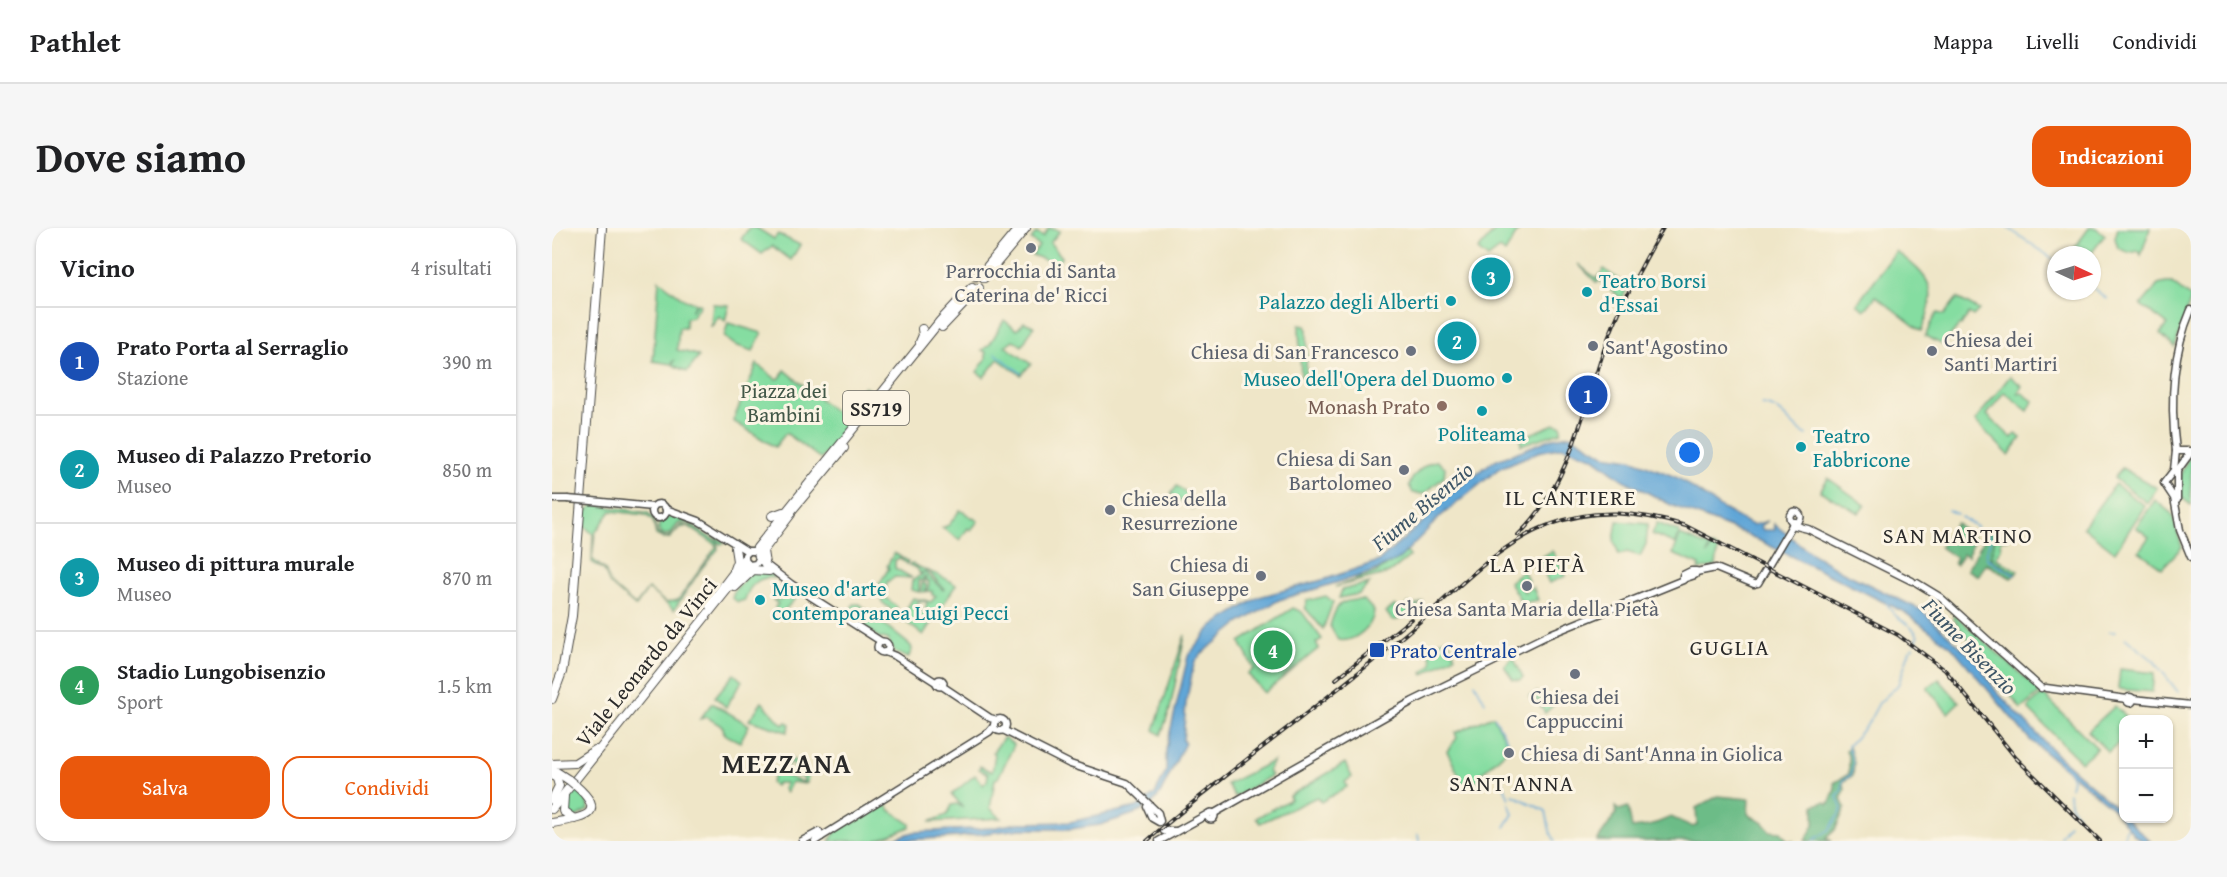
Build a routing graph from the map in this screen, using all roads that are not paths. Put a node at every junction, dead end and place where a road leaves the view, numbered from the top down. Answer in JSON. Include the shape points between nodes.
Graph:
{"nodes":[{"id":1,"x":600,"y":228,"type":"edge"},
{"id":2,"x":1021,"y":230,"type":"edge"},
{"id":3,"x":978,"y":282,"type":"junction"},
{"id":4,"x":950,"y":305,"type":"junction"},
{"id":5,"x":2191,"y":310,"type":"edge"},
{"id":6,"x":2191,"y":316,"type":"edge"},
{"id":7,"x":940,"y":326,"type":"junction"},
{"id":8,"x":908,"y":361,"type":"junction"},
{"id":9,"x":2185,"y":452,"type":"edge"},
{"id":10,"x":2173,"y":489,"type":"junction"},
{"id":11,"x":552,"y":500,"type":"edge"},
{"id":12,"x":776,"y":505,"type":"dead end"},
{"id":13,"x":652,"y":510,"type":"junction"},
{"id":14,"x":787,"y":510,"type":"junction"},
{"id":15,"x":665,"y":512,"type":"junction"},
{"id":16,"x":772,"y":516,"type":"dead end"},
{"id":17,"x":735,"y":548,"type":"junction"},
{"id":18,"x":2191,"y":552,"type":"edge"},
{"id":19,"x":2191,"y":557,"type":"edge"},
{"id":20,"x":754,"y":558,"type":"junction"},
{"id":21,"x":722,"y":588,"type":"junction"},
{"id":22,"x":734,"y":588,"type":"junction"},
{"id":23,"x":709,"y":605,"type":"junction"},
{"id":24,"x":705,"y":620,"type":"junction"},
{"id":25,"x":878,"y":643,"type":"junction"},
{"id":26,"x":887,"y":649,"type":"junction"},
{"id":27,"x":940,"y":683,"type":"junction"},
{"id":28,"x":552,"y":690,"type":"edge"},
{"id":29,"x":552,"y":699,"type":"edge"},
{"id":30,"x":2191,"y":705,"type":"edge"},
{"id":31,"x":997,"y":725,"type":"junction"},
{"id":32,"x":600,"y":745,"type":"junction"},
{"id":33,"x":552,"y":764,"type":"edge"},
{"id":34,"x":552,"y":769,"type":"edge"},
{"id":35,"x":552,"y":774,"type":"edge"},
{"id":36,"x":572,"y":784,"type":"junction"},
{"id":37,"x":552,"y":800,"type":"edge"},
{"id":38,"x":552,"y":807,"type":"edge"},
{"id":39,"x":1212,"y":814,"type":"junction"},
{"id":40,"x":581,"y":819,"type":"junction"},
{"id":41,"x":1160,"y":821,"type":"dead end"},
{"id":42,"x":552,"y":823,"type":"edge"},
{"id":43,"x":1163,"y":831,"type":"junction"},
{"id":44,"x":1177,"y":831,"type":"junction"},
{"id":45,"x":821,"y":835,"type":"junction"},
{"id":46,"x":1167,"y":840,"type":"edge"},
{"id":47,"x":802,"y":841,"type":"edge"},
{"id":48,"x":815,"y":841,"type":"edge"},
{"id":49,"x":1159,"y":841,"type":"edge"}],
"edges":[{"from":1,"to":28,"type":"highway","via":[[570,593],[562,655]]},
{"from":1,"to":29,"type":"highway","via":[[572,616],[562,672]]},
{"from":2,"to":3,"type":"highway"},
{"from":3,"to":4,"type":"highway"},
{"from":3,"to":7,"type":"highway","name":"Viale Leonardo da Vinci","number":"SS719"},
{"from":4,"to":7,"type":"highway"},
{"from":4,"to":8,"type":"highway","via":[[930,330],[923,329]]},
{"from":5,"to":9,"type":"main road","via":[[2175,376]]},
{"from":6,"to":9,"type":"main road","via":[[2176,382],[2176,430]]},
{"from":7,"to":8,"type":"highway","name":"Viale Leonardo da Vinci","number":"SS719"},
{"from":7,"to":14,"type":"highway","name":"Viale Leonardo da Vinci","number":"SS719"},
{"from":8,"to":14,"type":"highway","name":"Viale Leonardo da Vinci","number":"SS719"},
{"from":9,"to":10,"type":"main road"},
{"from":9,"to":10,"type":"main road","via":[[2164,483]]},
{"from":10,"to":18,"type":"main road"},
{"from":10,"to":19,"type":"main road","via":[[2180,530]]},
{"from":11,"to":13,"type":"main road","bridge":true},
{"from":12,"to":14,"type":"highway"},
{"from":13,"to":15,"type":"main road","via":[[657,518]]},
{"from":13,"to":15,"type":"main road","via":[[660,504]]},
{"from":14,"to":16,"type":"highway"},
{"from":14,"to":20,"type":"highway","name":"Viale Leonardo da Vinci","number":"SS719"},
{"from":14,"to":20,"type":"highway"},
{"from":15,"to":17,"type":"main road","via":[[694,522]]},
{"from":15,"to":20,"type":"main road","via":[[699,521]]},
{"from":17,"to":20,"type":"main road"},
{"from":17,"to":21,"type":"highway","via":[[737,562]]},
{"from":20,"to":21,"type":"highway"},
{"from":20,"to":22,"type":"highway"},
{"from":20,"to":22,"type":"highway","via":[[753,570]]},
{"from":20,"to":23,"type":"highway","name":"Viale Leonardo da Vinci","number":"SS719"},
{"from":20,"to":24,"type":"highway","name":"Viale Leonardo da Vinci","number":"SS719"},
{"from":20,"to":25,"type":"main road"},
{"from":20,"to":25,"type":"main road"},
{"from":21,"to":23,"type":"highway"},
{"from":22,"to":24,"type":"highway"},
{"from":23,"to":32,"type":"highway","name":"Viale Leonardo da Vinci","number":"SS719"},
{"from":24,"to":36,"type":"highway","name":"Viale Leonardo da Vinci","number":"SS719"},
{"from":25,"to":26,"type":"main road"},
{"from":26,"to":27,"type":"main road"},
{"from":26,"to":27,"type":"main road"},
{"from":27,"to":31,"type":"main road"},
{"from":30,"to":39,"type":"main road","via":[[2043,688],[1925,588],[1794,523],[1768,570],[1756,582],[1716,568],[1696,574],[1691,571],[1681,580],[1551,636],[1412,703]]},
{"from":31,"to":41,"type":"main road","via":[[1070,764],[1130,785],[1151,811],[1158,813]]},
{"from":31,"to":45,"type":"main road"},
{"from":32,"to":33,"type":"highway","via":[[575,763]]},
{"from":32,"to":38,"type":"highway","name":"Viale Leonardo da Vinci","number":"SS719"},
{"from":34,"to":36,"type":"highway"},
{"from":35,"to":37,"type":"highway","via":[[559,786]]},
{"from":36,"to":38,"type":"highway","name":"Viale Leonardo da Vinci","number":"SS719"},
{"from":36,"to":40,"type":"highway","via":[[588,796],[591,804]]},
{"from":36,"to":40,"type":"highway","via":[[562,800],[562,809],[569,817]]},
{"from":39,"to":44,"type":"main road"},
{"from":39,"to":46,"type":"main road"},
{"from":40,"to":42,"type":"highway"},
{"from":43,"to":44,"type":"main road"},
{"from":43,"to":46,"type":"main road"},
{"from":43,"to":49,"type":"main road"},
{"from":44,"to":46,"type":"main road"},
{"from":45,"to":47,"type":"main road","via":[[816,833]]},
{"from":45,"to":48,"type":"main road"},
{"from":46,"to":49,"type":"main road"}]}
